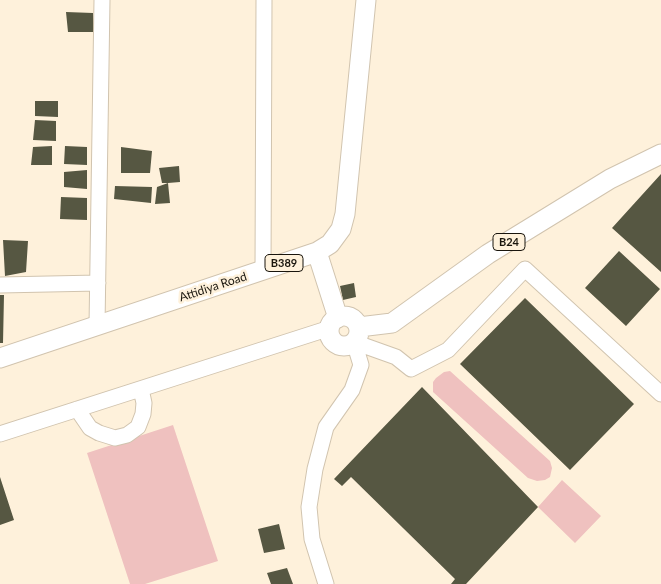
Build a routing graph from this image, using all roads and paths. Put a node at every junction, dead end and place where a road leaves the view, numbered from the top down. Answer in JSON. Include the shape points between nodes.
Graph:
{"nodes":[{"id":1,"x":102,"y":0,"type":"edge"},
{"id":2,"x":264,"y":0,"type":"edge"},
{"id":3,"x":366,"y":0,"type":"edge"},
{"id":4,"x":661,"y":154,"type":"edge"},
{"id":5,"x":317,"y":252,"type":"junction"},
{"id":6,"x":263,"y":271,"type":"junction"},
{"id":7,"x":98,"y":283,"type":"junction"},
{"id":8,"x":0,"y":285,"type":"edge"},
{"id":9,"x":334,"y":323,"type":"junction"},
{"id":10,"x":97,"y":326,"type":"junction"},
{"id":11,"x":357,"y":335,"type":"junction"},
{"id":12,"x":0,"y":358,"type":"edge"},
{"id":13,"x":140,"y":389,"type":"junction"},
{"id":14,"x":661,"y":394,"type":"edge"},
{"id":15,"x":77,"y":409,"type":"junction"},
{"id":16,"x":0,"y":434,"type":"edge"},
{"id":17,"x":326,"y":584,"type":"edge"}],
"edges":[{"from":1,"to":7,"type":"street"},
{"from":2,"to":6,"type":"street"},
{"from":3,"to":5,"type":"main road","name":"Attidiya Road","number":"B389","via":[[345,214],[341,230],[330,244]]},
{"from":4,"to":11,"type":"main road","number":"B24","via":[[610,180],[488,254],[392,323]]},
{"from":5,"to":6,"type":"main road","name":"Attidiya Road","number":"B389"},
{"from":5,"to":9,"type":"main road","number":"B24"},
{"from":6,"to":10,"type":"main road","name":"Attidiya Road","number":"B389"},
{"from":7,"to":8,"type":"street"},
{"from":7,"to":10,"type":"street"},
{"from":9,"to":11,"type":"main road","via":[[348,317],[353,319]]},
{"from":9,"to":11,"type":"main road","number":"B24","via":[[331,338],[339,345],[344,346]]},
{"from":9,"to":13,"type":"street"},
{"from":10,"to":12,"type":"main road","name":"Attidiya Road","number":"B389"},
{"from":11,"to":14,"type":"street","via":[[411,369],[448,350],[525,269]]},
{"from":11,"to":17,"type":"street","via":[[361,366],[352,390],[326,427],[309,507],[312,538]]},
{"from":13,"to":15,"type":"street"},
{"from":13,"to":15,"type":"street","via":[[143,414],[138,427],[127,435],[115,438],[99,433],[90,428]]},
{"from":15,"to":16,"type":"street"}]}
